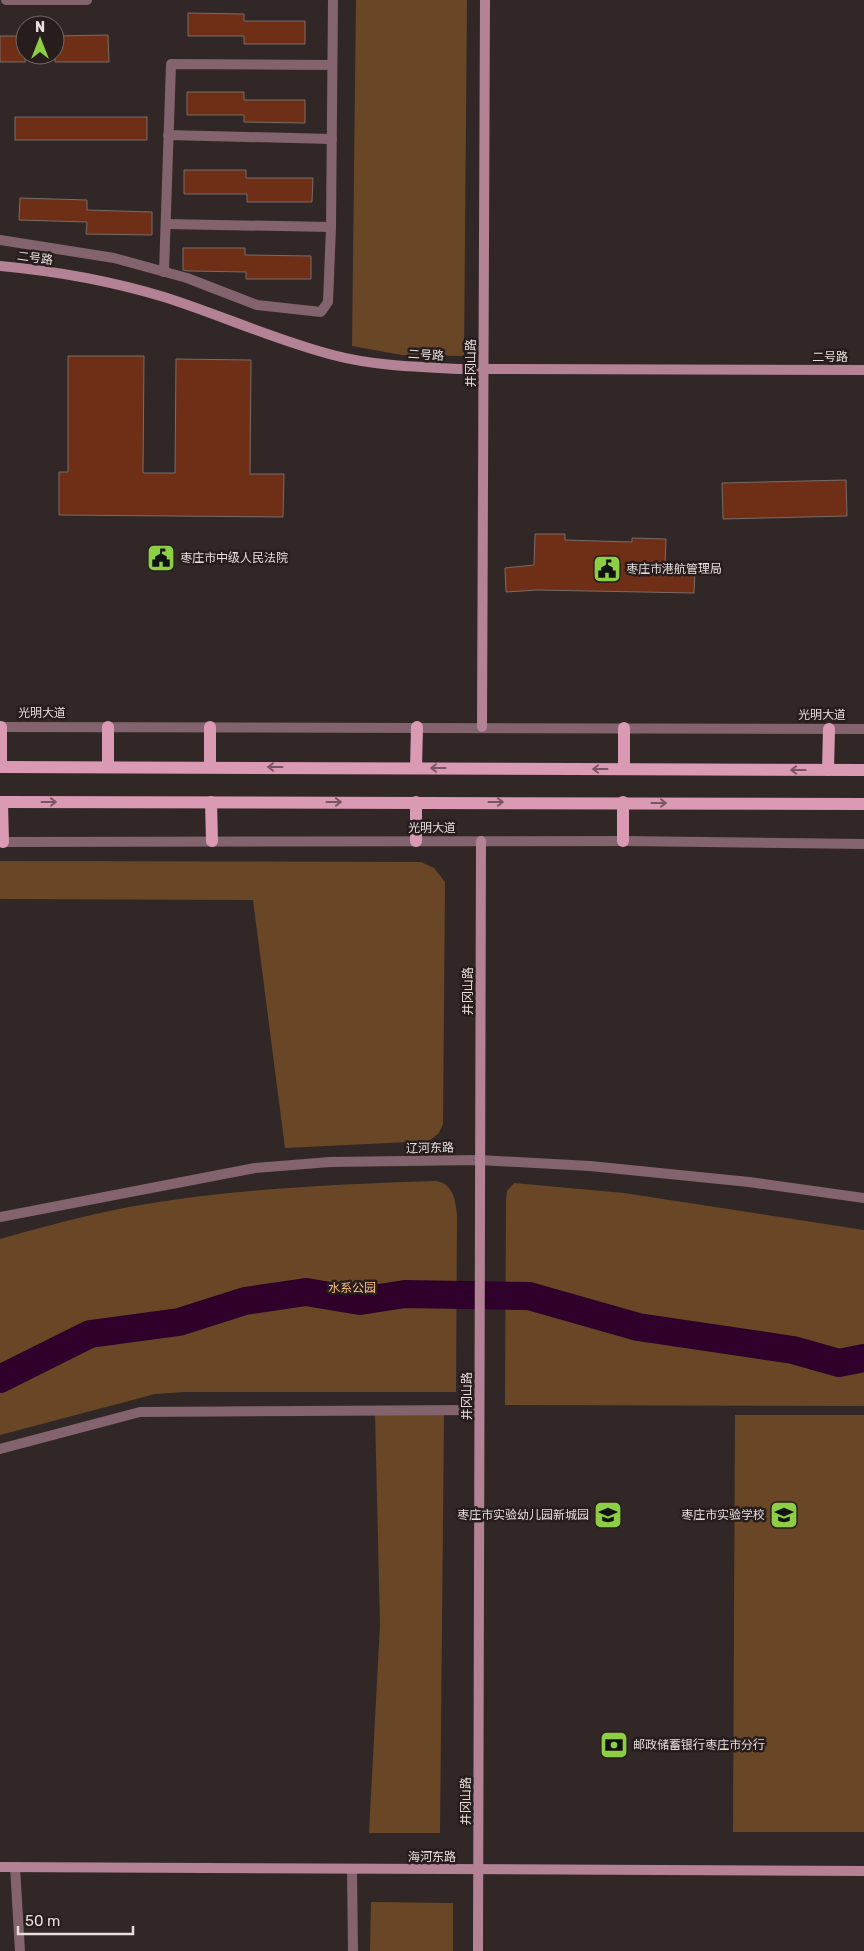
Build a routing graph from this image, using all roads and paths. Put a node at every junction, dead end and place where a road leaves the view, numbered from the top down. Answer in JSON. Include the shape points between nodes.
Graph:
{"nodes":[{"id":1,"x":6,"y":0,"type":"edge"},
{"id":2,"x":87,"y":0,"type":"edge"},
{"id":3,"x":333,"y":0,"type":"edge"},
{"id":4,"x":485,"y":0,"type":"edge"},
{"id":5,"x":332,"y":65,"type":"junction"},
{"id":6,"x":168,"y":135,"type":"junction"},
{"id":7,"x":332,"y":139,"type":"junction"},
{"id":8,"x":166,"y":224,"type":"junction"},
{"id":9,"x":331,"y":227,"type":"junction"},
{"id":10,"x":0,"y":240,"type":"edge"},
{"id":11,"x":0,"y":266,"type":"edge"},
{"id":12,"x":164,"y":272,"type":"junction"},
{"id":13,"x":484,"y":369,"type":"junction"},
{"id":14,"x":864,"y":370,"type":"edge"},
{"id":15,"x":0,"y":727,"type":"edge"},
{"id":16,"x":108,"y":727,"type":"junction"},
{"id":17,"x":210,"y":727,"type":"junction"},
{"id":18,"x":417,"y":727,"type":"junction"},
{"id":19,"x":482,"y":727,"type":"junction"},
{"id":20,"x":624,"y":728,"type":"junction"},
{"id":21,"x":828,"y":729,"type":"junction"},
{"id":22,"x":864,"y":729,"type":"edge"},
{"id":23,"x":1,"y":767,"type":"edge"},
{"id":24,"x":108,"y":767,"type":"junction"},
{"id":25,"x":210,"y":767,"type":"junction"},
{"id":26,"x":416,"y":768,"type":"junction"},
{"id":27,"x":624,"y":769,"type":"junction"},
{"id":28,"x":828,"y":770,"type":"junction"},
{"id":29,"x":864,"y":770,"type":"edge"},
{"id":30,"x":1,"y":802,"type":"edge"},
{"id":31,"x":211,"y":802,"type":"junction"},
{"id":32,"x":416,"y":802,"type":"junction"},
{"id":33,"x":623,"y":802,"type":"junction"},
{"id":34,"x":864,"y":804,"type":"edge"},
{"id":35,"x":212,"y":841,"type":"junction"},
{"id":36,"x":416,"y":841,"type":"junction"},
{"id":37,"x":481,"y":841,"type":"junction"},
{"id":38,"x":623,"y":841,"type":"junction"},
{"id":39,"x":2,"y":842,"type":"edge"},
{"id":40,"x":864,"y":844,"type":"edge"},
{"id":41,"x":480,"y":1160,"type":"junction"},
{"id":42,"x":864,"y":1198,"type":"edge"},
{"id":43,"x":0,"y":1217,"type":"edge"},
{"id":44,"x":479,"y":1410,"type":"junction"},
{"id":45,"x":0,"y":1449,"type":"edge"},
{"id":46,"x":0,"y":1867,"type":"edge"},
{"id":47,"x":15,"y":1867,"type":"junction"},
{"id":48,"x":352,"y":1869,"type":"junction"},
{"id":49,"x":478,"y":1869,"type":"junction"},
{"id":50,"x":864,"y":1871,"type":"edge"},
{"id":51,"x":20,"y":1951,"type":"edge"},
{"id":52,"x":353,"y":1951,"type":"edge"},
{"id":53,"x":478,"y":1951,"type":"edge"}],
"edges":[{"from":1,"to":2,"type":"street"},
{"from":3,"to":5,"type":"street"},
{"from":4,"to":13,"type":"street","name":"井冈山路"},
{"from":5,"to":6,"type":"street","via":[[171,64]]},
{"from":5,"to":7,"type":"street"},
{"from":6,"to":7,"type":"street"},
{"from":6,"to":8,"type":"street"},
{"from":7,"to":9,"type":"street"},
{"from":8,"to":9,"type":"street"},
{"from":8,"to":12,"type":"street"},
{"from":9,"to":12,"type":"street","via":[[328,302],[321,312],[257,305]]},
{"from":10,"to":12,"type":"street","via":[[114,258]]},
{"from":11,"to":13,"type":"street","name":"二号路","via":[[97,280],[163,297],[282,341],[335,356],[403,366]]},
{"from":13,"to":14,"type":"street","name":"二号路"},
{"from":13,"to":19,"type":"street","name":"井冈山路"},
{"from":15,"to":16,"type":"street","name":"光明大道"},
{"from":15,"to":23,"type":"main road"},
{"from":16,"to":17,"type":"street","name":"光明大道"},
{"from":16,"to":24,"type":"main road"},
{"from":17,"to":18,"type":"street","name":"光明大道"},
{"from":17,"to":25,"type":"main road"},
{"from":18,"to":19,"type":"street","name":"光明大道"},
{"from":18,"to":26,"type":"main road"},
{"from":19,"to":20,"type":"street","name":"光明大道"},
{"from":20,"to":21,"type":"street","name":"光明大道"},
{"from":20,"to":27,"type":"main road"},
{"from":21,"to":22,"type":"street","name":"光明大道"},
{"from":21,"to":28,"type":"main road"},
{"from":23,"to":24,"type":"main road"},
{"from":24,"to":25,"type":"main road"},
{"from":26,"to":25,"type":"main road","one_way":true},
{"from":27,"to":26,"type":"main road","one_way":true},
{"from":28,"to":27,"type":"main road","one_way":true},
{"from":28,"to":29,"type":"main road"},
{"from":30,"to":31,"type":"main road","one_way":true},
{"from":30,"to":39,"type":"main road"},
{"from":31,"to":32,"type":"main road","one_way":true},
{"from":31,"to":35,"type":"main road"},
{"from":32,"to":33,"type":"main road","one_way":true},
{"from":32,"to":36,"type":"main road"},
{"from":33,"to":34,"type":"main road","one_way":true},
{"from":33,"to":38,"type":"main road"},
{"from":35,"to":36,"type":"street","name":"光明大道"},
{"from":35,"to":39,"type":"street","name":"光明大道"},
{"from":36,"to":37,"type":"street","name":"光明大道"},
{"from":37,"to":38,"type":"street","name":"光明大道"},
{"from":37,"to":41,"type":"street","name":"井冈山路"},
{"from":38,"to":40,"type":"street","name":"光明大道"},
{"from":41,"to":42,"type":"street","name":"辽河东路","via":[[590,1166],[749,1182]]},
{"from":41,"to":43,"type":"street","name":"辽河东路","via":[[330,1162],[255,1168]]},
{"from":41,"to":44,"type":"street","name":"井冈山路"},
{"from":44,"to":45,"type":"street","via":[[140,1412]]},
{"from":44,"to":49,"type":"street","name":"井冈山路"},
{"from":46,"to":47,"type":"street","name":"海河东路"},
{"from":47,"to":48,"type":"street","name":"海河东路"},
{"from":47,"to":51,"type":"street"},
{"from":48,"to":49,"type":"street","name":"海河东路"},
{"from":48,"to":52,"type":"street"},
{"from":49,"to":50,"type":"street","name":"海河东路"},
{"from":49,"to":53,"type":"street","name":"井冈山路"}]}
